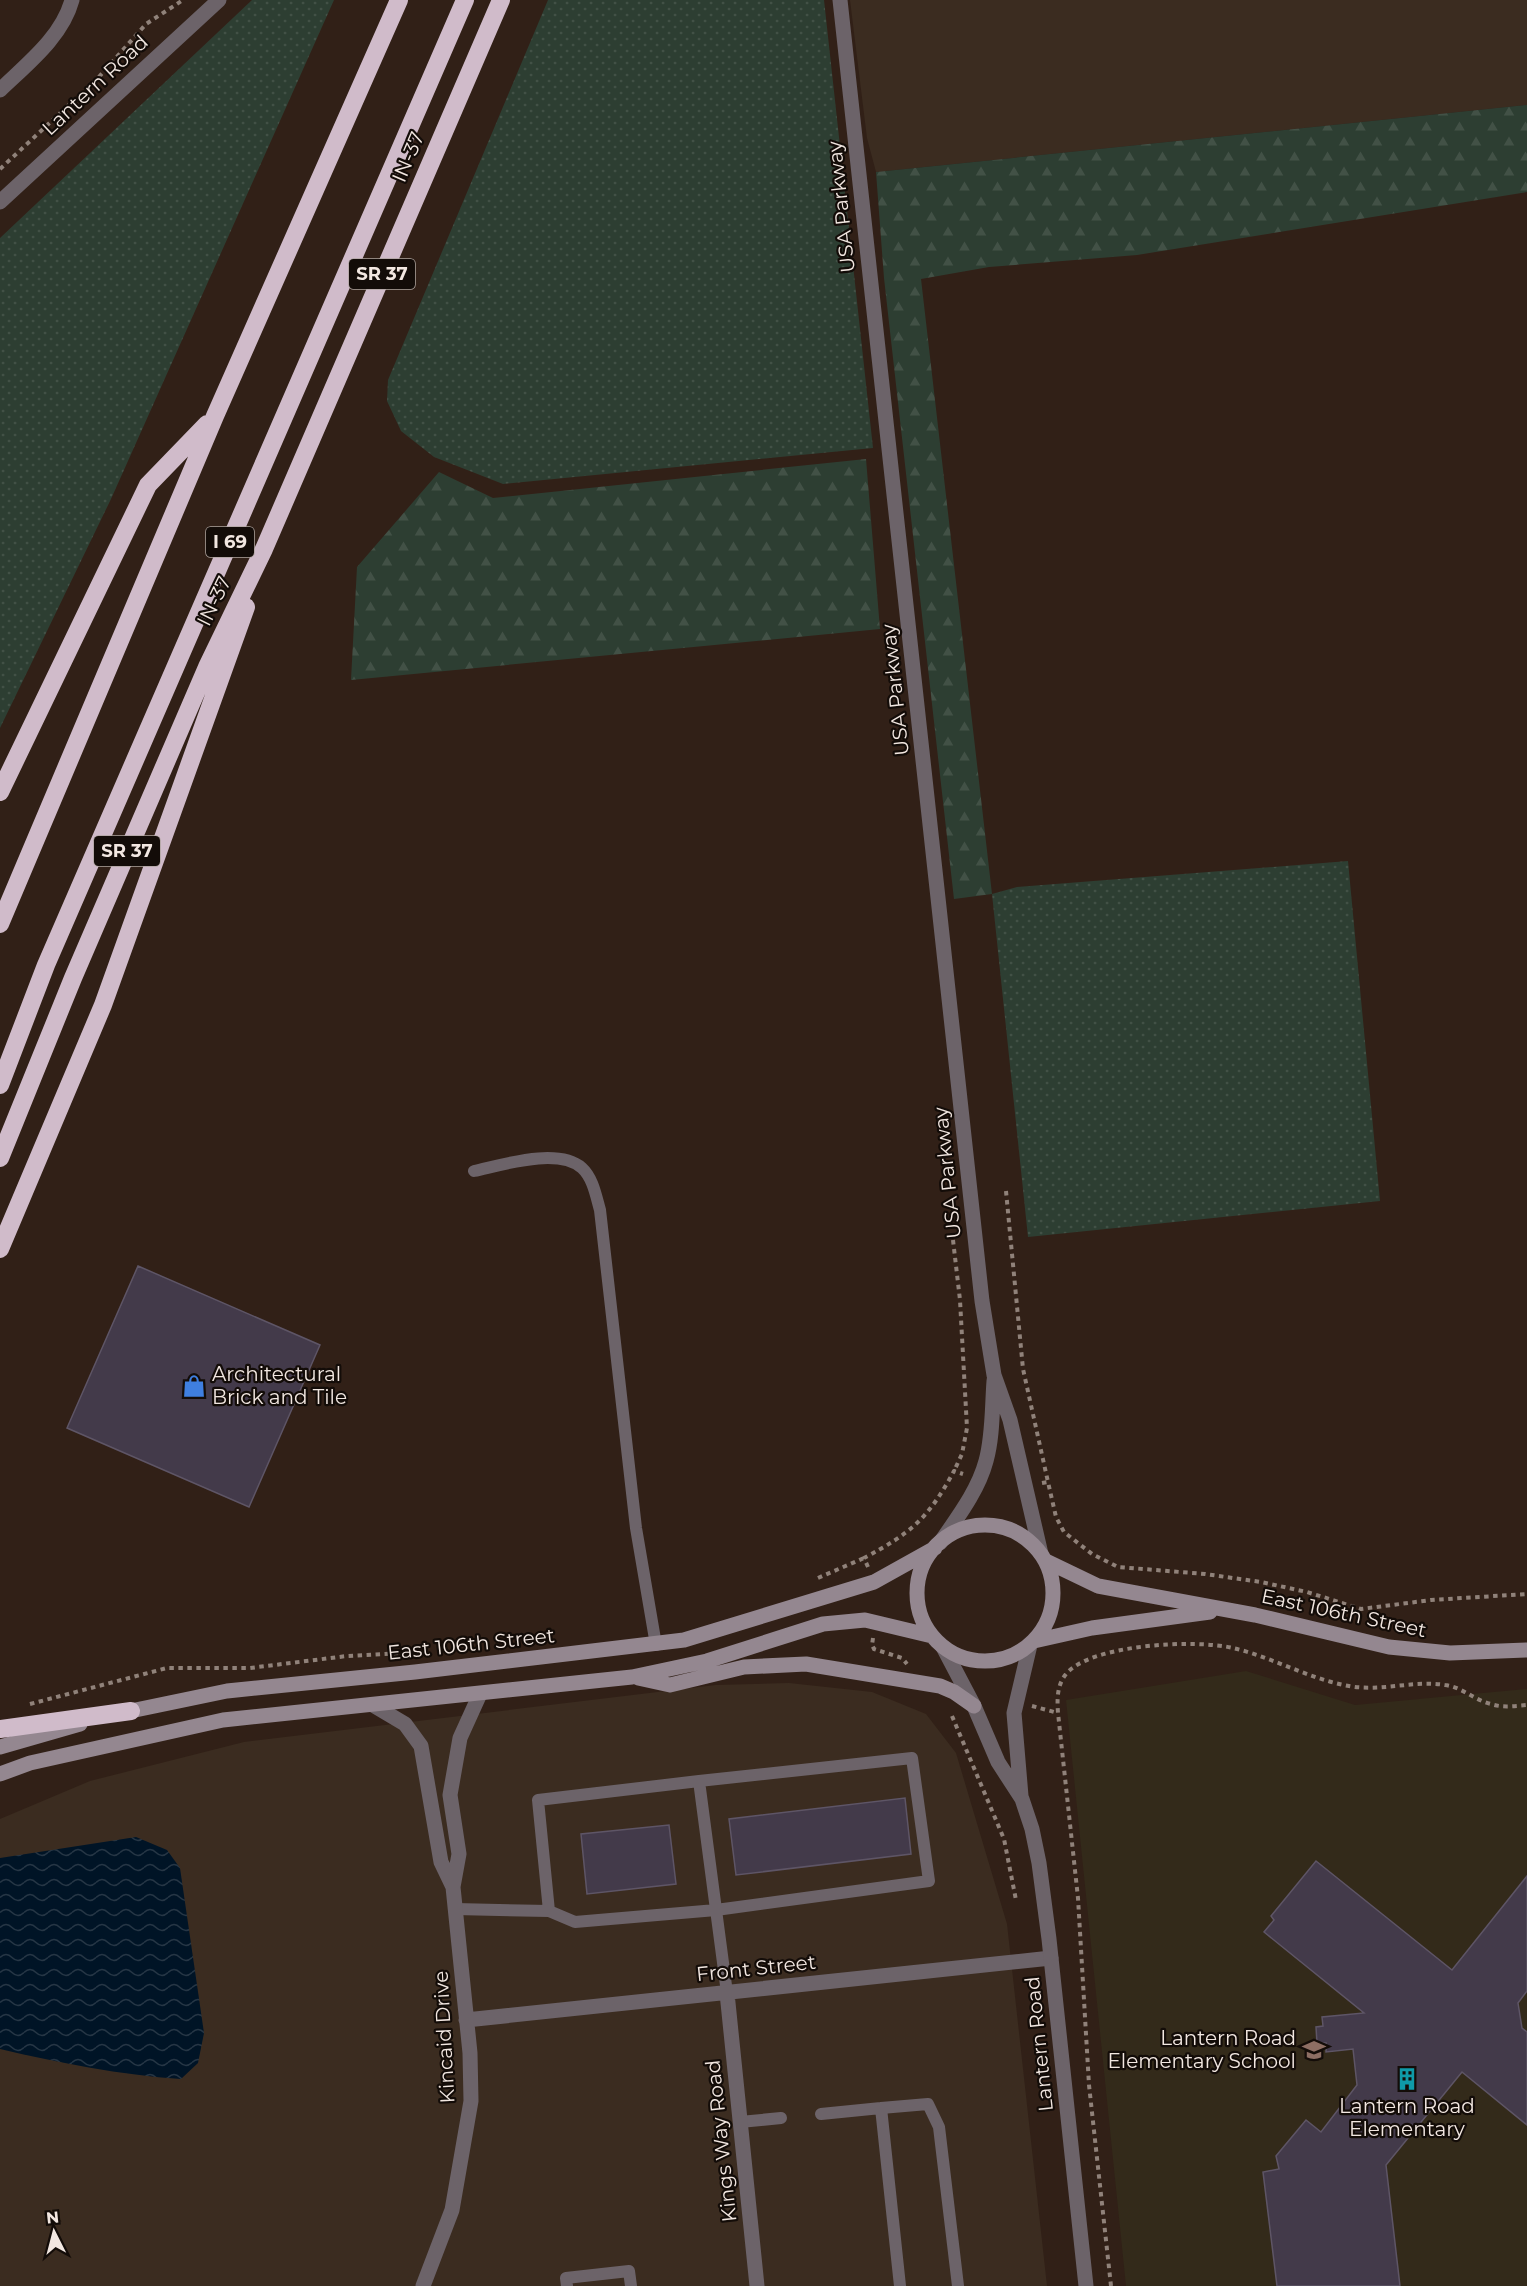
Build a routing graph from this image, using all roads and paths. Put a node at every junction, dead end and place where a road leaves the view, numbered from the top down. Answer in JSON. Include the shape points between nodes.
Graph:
{"nodes":[{"id":1,"x":72,"y":0,"type":"edge"},
{"id":2,"x":183,"y":0,"type":"edge"},
{"id":3,"x":219,"y":0,"type":"edge"},
{"id":4,"x":399,"y":0,"type":"edge"},
{"id":5,"x":465,"y":0,"type":"edge"},
{"id":6,"x":501,"y":0,"type":"edge"},
{"id":7,"x":840,"y":0,"type":"edge"},
{"id":8,"x":0,"y":90,"type":"edge"},
{"id":9,"x":0,"y":169,"type":"edge"},
{"id":10,"x":0,"y":202,"type":"edge"},
{"id":11,"x":215,"y":416,"type":"junction"},
{"id":12,"x":264,"y":549,"type":"junction"},
{"id":13,"x":0,"y":792,"type":"edge"},
{"id":14,"x":0,"y":924,"type":"edge"},
{"id":15,"x":0,"y":1085,"type":"edge"},
{"id":16,"x":0,"y":1158,"type":"edge"},
{"id":17,"x":474,"y":1171,"type":"dead end"},
{"id":18,"x":1006,"y":1191,"type":"dead end"},
{"id":19,"x":953,"y":1240,"type":"dead end"},
{"id":20,"x":0,"y":1249,"type":"edge"},
{"id":21,"x":994,"y":1375,"type":"junction"},
{"id":22,"x":954,"y":1471,"type":"junction"},
{"id":23,"x":964,"y":1475,"type":"dead end"},
{"id":24,"x":1048,"y":1482,"type":"junction"},
{"id":25,"x":1038,"y":1484,"type":"dead end"},
{"id":26,"x":937,"y":1545,"type":"junction"},
{"id":27,"x":864,"y":1558,"type":"junction"},
{"id":28,"x":1043,"y":1558,"type":"junction"},
{"id":29,"x":868,"y":1567,"type":"dead end"},
{"id":30,"x":815,"y":1580,"type":"dead end"},
{"id":31,"x":1527,"y":1594,"type":"edge"},
{"id":32,"x":1225,"y":1610,"type":"junction"},
{"id":33,"x":873,"y":1637,"type":"dead end"},
{"id":34,"x":938,"y":1641,"type":"junction"},
{"id":35,"x":1032,"y":1643,"type":"junction"},
{"id":36,"x":656,"y":1645,"type":"junction"},
{"id":37,"x":1527,"y":1650,"type":"edge"},
{"id":38,"x":413,"y":1652,"type":"dead end"},
{"id":39,"x":907,"y":1672,"type":"dead end"},
{"id":40,"x":632,"y":1677,"type":"junction"},
{"id":41,"x":480,"y":1694,"type":"junction"},
{"id":42,"x":373,"y":1704,"type":"junction"},
{"id":43,"x":1527,"y":1705,"type":"edge"},
{"id":44,"x":974,"y":1706,"type":"junction"},
{"id":45,"x":1033,"y":1706,"type":"dead end"},
{"id":46,"x":20,"y":1707,"type":"dead end"},
{"id":47,"x":131,"y":1711,"type":"junction"},
{"id":48,"x":1058,"y":1713,"type":"junction"},
{"id":49,"x":952,"y":1716,"type":"dead end"},
{"id":50,"x":0,"y":1729,"type":"edge"},
{"id":51,"x":0,"y":1747,"type":"edge"},
{"id":52,"x":0,"y":1774,"type":"edge"},
{"id":53,"x":699,"y":1781,"type":"junction"},
{"id":54,"x":1022,"y":1799,"type":"junction"},
{"id":55,"x":453,"y":1887,"type":"junction"},
{"id":56,"x":1016,"y":1900,"type":"dead end"},
{"id":57,"x":455,"y":1909,"type":"junction"},
{"id":58,"x":716,"y":1910,"type":"junction"},
{"id":59,"x":549,"y":1911,"type":"junction"},
{"id":60,"x":1051,"y":1958,"type":"junction"},
{"id":61,"x":727,"y":1993,"type":"junction"},
{"id":62,"x":466,"y":2020,"type":"junction"},
{"id":63,"x":880,"y":2108,"type":"junction"},
{"id":64,"x":821,"y":2114,"type":"dead end"},
{"id":65,"x":781,"y":2118,"type":"dead end"},
{"id":66,"x":740,"y":2122,"type":"junction"},
{"id":67,"x":423,"y":2286,"type":"edge"},
{"id":68,"x":567,"y":2286,"type":"edge"},
{"id":69,"x":631,"y":2286,"type":"edge"},
{"id":70,"x":757,"y":2286,"type":"edge"},
{"id":71,"x":900,"y":2286,"type":"edge"},
{"id":72,"x":958,"y":2286,"type":"edge"},
{"id":73,"x":1086,"y":2286,"type":"edge"},
{"id":74,"x":1111,"y":2286,"type":"edge"}],
"edges":[{"from":1,"to":8,"type":"street","via":[[70,11],[55,34]]},
{"from":2,"to":9,"type":"path","via":[[146,24],[98,78]]},
{"from":3,"to":10,"type":"street","name":"Lantern Road"},
{"from":4,"to":11,"type":"highway"},
{"from":5,"to":15,"type":"highway","number":"I 69","via":[[46,965]]},
{"from":6,"to":12,"type":"highway","name":"IN-37","number":"SR 37"},
{"from":7,"to":21,"type":"street","name":"USA Parkway","via":[[981,1290]]},
{"from":11,"to":13,"type":"highway","via":[[148,485]]},
{"from":11,"to":14,"type":"highway"},
{"from":12,"to":16,"type":"highway","name":"IN-37","number":"SR 37","via":[[207,667]]},
{"from":12,"to":20,"type":"highway","via":[[236,640],[103,1005]]},
{"from":17,"to":36,"type":"lane","via":[[555,1157],[581,1167],[592,1182],[600,1210],[636,1528]]},
{"from":18,"to":24,"type":"path","via":[[1023,1369]]},
{"from":19,"to":22,"type":"path","via":[[967,1428]]},
{"from":21,"to":26,"type":"street","name":"USA Parkway","via":[[984,1469]]},
{"from":21,"to":28,"type":"street","name":"USA Parkway","via":[[1010,1420]]},
{"from":22,"to":23,"type":"path"},
{"from":22,"to":27,"type":"path","via":[[938,1499],[913,1529]]},
{"from":24,"to":25,"type":"path"},
{"from":24,"to":31,"type":"path","via":[[1056,1517],[1064,1532],[1092,1554],[1118,1567],[1261,1582],[1361,1609]]},
{"from":26,"to":28,"type":"main road","via":[[970,1527],[993,1526],[1025,1538]]},
{"from":26,"to":34,"type":"main road","via":[[922,1568],[917,1591],[921,1615]]},
{"from":26,"to":36,"type":"main road","name":"East 106th Street","via":[[874,1582]]},
{"from":27,"to":29,"type":"path"},
{"from":27,"to":30,"type":"path"},
{"from":28,"to":32,"type":"main road","name":"East 106th Street","via":[[1098,1586]]},
{"from":28,"to":35,"type":"main road","via":[[1053,1585],[1052,1609]]},
{"from":32,"to":35,"type":"main road","name":"East 106th Street","via":[[1092,1628]]},
{"from":32,"to":37,"type":"main road","name":"East 106th Street","via":[[1408,1650]]},
{"from":33,"to":39,"type":"path","via":[[874,1649],[906,1660]]},
{"from":34,"to":35,"type":"main road","via":[[963,1658],[986,1661],[1009,1657]]},
{"from":34,"to":40,"type":"main road","via":[[865,1620],[823,1624],[707,1661]]},
{"from":34,"to":44,"type":"street","name":"Lantern Road"},
{"from":35,"to":54,"type":"street","name":"Lantern Road","via":[[1014,1713]]},
{"from":36,"to":47,"type":"main road","name":"East 106th Street","via":[[227,1691]]},
{"from":38,"to":46,"type":"path","via":[[250,1668],[166,1668]]},
{"from":40,"to":41,"type":"main road"},
{"from":40,"to":44,"type":"main road","via":[[670,1685],[744,1666],[806,1664],[940,1686]]},
{"from":41,"to":42,"type":"main road"},
{"from":41,"to":55,"type":"street","name":"Kincaid Drive","via":[[460,1738],[450,1795],[459,1854]]},
{"from":42,"to":52,"type":"main road","via":[[223,1720],[30,1763]]},
{"from":42,"to":55,"type":"street","name":"Kincaid Drive","via":[[405,1724],[421,1746],[441,1863]]},
{"from":43,"to":48,"type":"path","via":[[1489,1704],[1445,1685],[1372,1689],[1348,1686],[1231,1647],[1173,1643],[1133,1648],[1074,1667],[1059,1686]]},
{"from":44,"to":54,"type":"street","name":"Lantern Road","via":[[998,1762]]},
{"from":45,"to":48,"type":"path"},
{"from":47,"to":50,"type":"highway"},
{"from":47,"to":51,"type":"main road","name":"East 106th Street"},
{"from":48,"to":74,"type":"path","via":[[1078,1898],[1089,2085]]},
{"from":49,"to":56,"type":"path","via":[[1004,1839]]},
{"from":53,"to":58,"type":"lane"},
{"from":53,"to":58,"type":"lane","via":[[912,1758],[929,1881]]},
{"from":53,"to":59,"type":"lane","via":[[538,1800]]},
{"from":54,"to":60,"type":"street","name":"Lantern Road","via":[[1039,1863]]},
{"from":55,"to":57,"type":"street","name":"Kincaid Drive"},
{"from":57,"to":59,"type":"lane"},
{"from":57,"to":62,"type":"street","name":"Kincaid Drive"},
{"from":58,"to":59,"type":"lane","via":[[575,1922]]},
{"from":58,"to":61,"type":"lane"},
{"from":60,"to":61,"type":"street","name":"Front Street"},
{"from":60,"to":73,"type":"street","name":"Lantern Road"},
{"from":61,"to":62,"type":"street","name":"Front Street"},
{"from":61,"to":66,"type":"street","name":"Kings Way Road"},
{"from":62,"to":67,"type":"street","name":"Kincaid Drive","via":[[471,2101],[463,2154],[452,2210]]},
{"from":63,"to":64,"type":"lane"},
{"from":63,"to":71,"type":"lane"},
{"from":63,"to":72,"type":"lane","via":[[928,2104],[939,2127]]},
{"from":65,"to":66,"type":"lane"},
{"from":66,"to":70,"type":"street","name":"Kings Way Road"},
{"from":68,"to":69,"type":"lane","via":[[566,2278],[629,2271]]}]}
